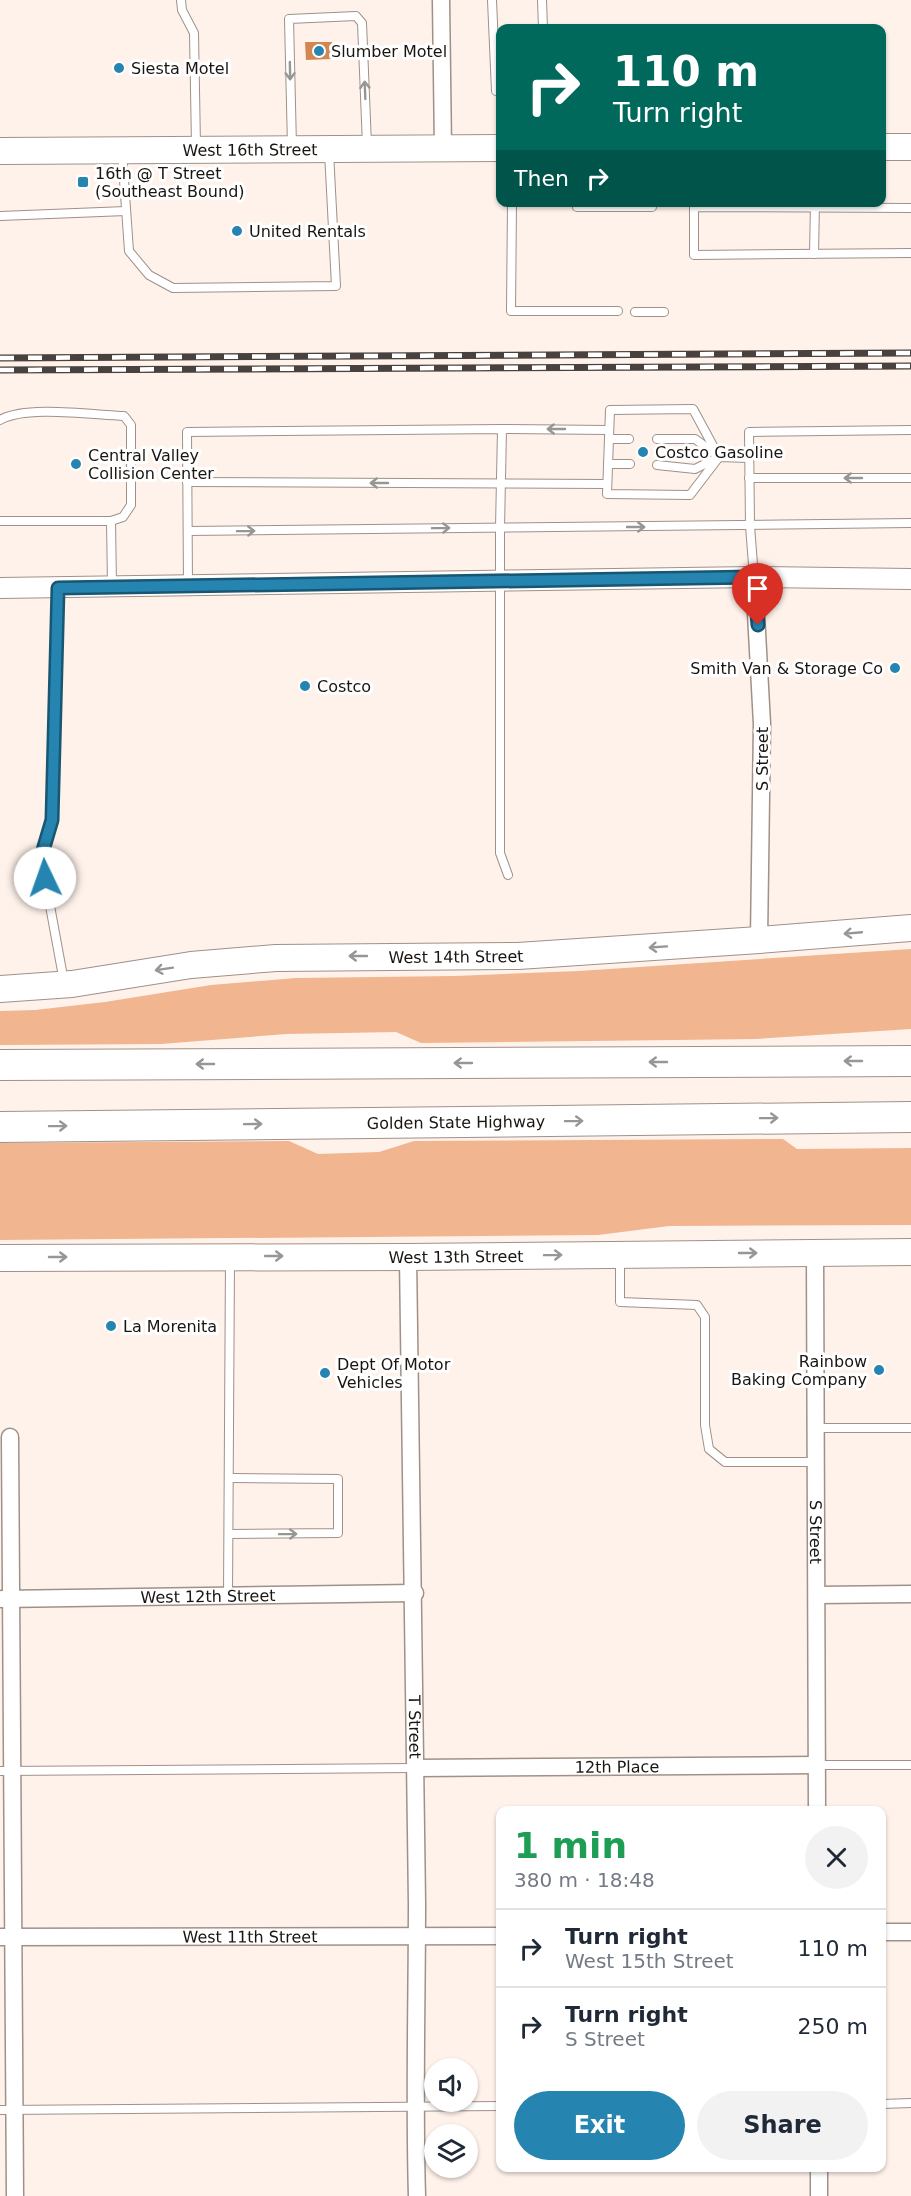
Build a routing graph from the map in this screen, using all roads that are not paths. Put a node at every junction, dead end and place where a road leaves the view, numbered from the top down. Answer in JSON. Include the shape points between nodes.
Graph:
{"nodes":[{"id":1,"x":182,"y":0,"type":"edge"},
{"id":2,"x":441,"y":0,"type":"edge"},
{"id":3,"x":492,"y":0,"type":"edge"},
{"id":4,"x":542,"y":0,"type":"edge"},
{"id":5,"x":543,"y":24,"type":"edge"},
{"id":6,"x":496,"y":91,"type":"edge"},
{"id":7,"x":886,"y":147,"type":"edge"},
{"id":8,"x":911,"y":147,"type":"edge"},
{"id":9,"x":443,"y":148,"type":"junction"},
{"id":10,"x":496,"y":148,"type":"edge"},
{"id":11,"x":292,"y":149,"type":"junction"},
{"id":12,"x":329,"y":149,"type":"junction"},
{"id":13,"x":367,"y":149,"type":"junction"},
{"id":14,"x":122,"y":150,"type":"junction"},
{"id":15,"x":196,"y":150,"type":"junction"},
{"id":16,"x":0,"y":151,"type":"edge"},
{"id":17,"x":512,"y":207,"type":"edge"},
{"id":18,"x":694,"y":207,"type":"edge"},
{"id":19,"x":815,"y":207,"type":"edge"},
{"id":20,"x":879,"y":207,"type":"edge"},
{"id":21,"x":911,"y":208,"type":"edge"},
{"id":22,"x":126,"y":211,"type":"junction"},
{"id":23,"x":0,"y":216,"type":"edge"},
{"id":24,"x":911,"y":253,"type":"edge"},
{"id":25,"x":814,"y":254,"type":"junction"},
{"id":26,"x":618,"y":311,"type":"dead end"},
{"id":27,"x":635,"y":312,"type":"dead end"},
{"id":28,"x":664,"y":312,"type":"dead end"},
{"id":29,"x":0,"y":420,"type":"edge"},
{"id":30,"x":502,"y":429,"type":"junction"},
{"id":31,"x":609,"y":430,"type":"junction"},
{"id":32,"x":911,"y":430,"type":"edge"},
{"id":33,"x":609,"y":439,"type":"junction"},
{"id":34,"x":629,"y":439,"type":"dead end"},
{"id":35,"x":657,"y":439,"type":"dead end"},
{"id":36,"x":719,"y":457,"type":"junction"},
{"id":37,"x":748,"y":458,"type":"junction"},
{"id":38,"x":608,"y":464,"type":"junction"},
{"id":39,"x":630,"y":464,"type":"dead end"},
{"id":40,"x":657,"y":465,"type":"dead end"},
{"id":41,"x":750,"y":478,"type":"junction"},
{"id":42,"x":911,"y":478,"type":"edge"},
{"id":43,"x":187,"y":482,"type":"junction"},
{"id":44,"x":501,"y":483,"type":"junction"},
{"id":45,"x":607,"y":484,"type":"junction"},
{"id":46,"x":0,"y":521,"type":"edge"},
{"id":47,"x":111,"y":521,"type":"junction"},
{"id":48,"x":911,"y":523,"type":"edge"},
{"id":49,"x":750,"y":526,"type":"junction"},
{"id":50,"x":500,"y":528,"type":"junction"},
{"id":51,"x":188,"y":531,"type":"junction"},
{"id":52,"x":754,"y":577,"type":"junction"},
{"id":53,"x":911,"y":579,"type":"edge"},
{"id":54,"x":500,"y":581,"type":"junction"},
{"id":55,"x":188,"y":586,"type":"junction"},
{"id":56,"x":112,"y":587,"type":"junction"},
{"id":57,"x":0,"y":588,"type":"edge"},
{"id":58,"x":58,"y":588,"type":"junction"},
{"id":59,"x":508,"y":875,"type":"dead end"},
{"id":60,"x":911,"y":928,"type":"edge"},
{"id":61,"x":759,"y":940,"type":"junction"},
{"id":62,"x":65,"y":984,"type":"junction"},
{"id":63,"x":0,"y":989,"type":"edge"},
{"id":64,"x":911,"y":1060,"type":"edge"},
{"id":65,"x":0,"y":1065,"type":"edge"},
{"id":66,"x":911,"y":1117,"type":"edge"},
{"id":67,"x":0,"y":1127,"type":"edge"},
{"id":68,"x":911,"y":1252,"type":"edge"},
{"id":69,"x":815,"y":1253,"type":"junction"},
{"id":70,"x":620,"y":1254,"type":"junction"},
{"id":71,"x":230,"y":1256,"type":"junction"},
{"id":72,"x":408,"y":1257,"type":"junction"},
{"id":73,"x":0,"y":1258,"type":"edge"},
{"id":74,"x":816,"y":1428,"type":"junction"},
{"id":75,"x":911,"y":1428,"type":"edge"},
{"id":76,"x":5,"y":1437,"type":"edge"},
{"id":77,"x":816,"y":1462,"type":"junction"},
{"id":78,"x":230,"y":1478,"type":"junction"},
{"id":79,"x":229,"y":1534,"type":"junction"},
{"id":80,"x":415,"y":1593,"type":"junction"},
{"id":81,"x":817,"y":1594,"type":"junction"},
{"id":82,"x":911,"y":1594,"type":"edge"},
{"id":83,"x":228,"y":1596,"type":"junction"},
{"id":84,"x":6,"y":1599,"type":"edge"},
{"id":85,"x":817,"y":1765,"type":"junction"},
{"id":86,"x":911,"y":1765,"type":"edge"},
{"id":87,"x":416,"y":1768,"type":"junction"},
{"id":88,"x":6,"y":1771,"type":"edge"},
{"id":89,"x":817,"y":1806,"type":"edge"},
{"id":90,"x":886,"y":1932,"type":"edge"},
{"id":91,"x":911,"y":1932,"type":"edge"},
{"id":92,"x":417,"y":1936,"type":"junction"},
{"id":93,"x":496,"y":1936,"type":"edge"},
{"id":94,"x":7,"y":1937,"type":"edge"},
{"id":95,"x":911,"y":2103,"type":"edge"},
{"id":96,"x":886,"y":2104,"type":"edge"},
{"id":97,"x":496,"y":2106,"type":"edge"},
{"id":98,"x":414,"y":2107,"type":"junction"},
{"id":99,"x":7,"y":2110,"type":"edge"},
{"id":100,"x":819,"y":2172,"type":"edge"},
{"id":101,"x":15,"y":2196,"type":"edge"},
{"id":102,"x":417,"y":2196,"type":"edge"},
{"id":103,"x":819,"y":2196,"type":"edge"}],
"edges":[{"from":1,"to":15,"type":"lane","via":[[182,10],[194,33]]},
{"from":2,"to":9,"type":"street"},
{"from":3,"to":6,"type":"lane"},
{"from":4,"to":5,"type":"lane"},
{"from":7,"to":8,"type":"main road"},
{"from":9,"to":10,"type":"main road","name":"West 16th Street"},
{"from":9,"to":13,"type":"main road","name":"West 16th Street"},
{"from":11,"to":12,"type":"main road","name":"West 16th Street"},
{"from":13,"to":11,"type":"lane","one_way":true,"via":[[362,23],[356,16],[289,19]]},
{"from":11,"to":15,"type":"main road","name":"West 16th Street"},
{"from":12,"to":13,"type":"main road","name":"West 16th Street"},
{"from":12,"to":22,"type":"lane","via":[[336,286],[172,288],[149,275],[129,250]]},
{"from":14,"to":15,"type":"main road","name":"West 16th Street"},
{"from":14,"to":16,"type":"main road","name":"West 16th Street"},
{"from":14,"to":22,"type":"lane"},
{"from":17,"to":26,"type":"lane","via":[[511,311]]},
{"from":18,"to":25,"type":"lane","via":[[694,255]]},
{"from":19,"to":25,"type":"lane"},
{"from":20,"to":21,"type":"lane"},
{"from":22,"to":23,"type":"lane"},
{"from":24,"to":25,"type":"lane"},
{"from":27,"to":28,"type":"lane"},
{"from":29,"to":47,"type":"lane","via":[[27,412],[129,419],[131,505],[123,517]]},
{"from":31,"to":30,"type":"lane","one_way":true},
{"from":30,"to":43,"type":"lane","via":[[187,432]]},
{"from":30,"to":44,"type":"lane"},
{"from":31,"to":33,"type":"lane"},
{"from":31,"to":36,"type":"lane","via":[[610,410],[693,409]]},
{"from":32,"to":37,"type":"lane","via":[[749,432]]},
{"from":33,"to":34,"type":"lane"},
{"from":33,"to":38,"type":"lane"},
{"from":35,"to":36,"type":"lane","via":[[695,439]]},
{"from":36,"to":37,"type":"lane"},
{"from":36,"to":40,"type":"lane","via":[[695,469]]},
{"from":36,"to":45,"type":"lane","via":[[690,495],[607,494]]},
{"from":37,"to":41,"type":"lane"},
{"from":38,"to":39,"type":"lane"},
{"from":38,"to":45,"type":"lane"},
{"from":42,"to":41,"type":"lane","one_way":true},
{"from":41,"to":49,"type":"lane"},
{"from":44,"to":43,"type":"lane","one_way":true},
{"from":43,"to":51,"type":"lane"},
{"from":44,"to":45,"type":"lane"},
{"from":44,"to":50,"type":"lane"},
{"from":46,"to":47,"type":"lane"},
{"from":47,"to":56,"type":"lane"},
{"from":48,"to":49,"type":"lane"},
{"from":50,"to":49,"type":"lane","one_way":true},
{"from":49,"to":52,"type":"lane"},
{"from":51,"to":50,"type":"lane","one_way":true},
{"from":50,"to":54,"type":"lane"},
{"from":51,"to":55,"type":"lane"},
{"from":52,"to":53,"type":"street"},
{"from":52,"to":54,"type":"street"},
{"from":52,"to":61,"type":"street","name":"S Street","via":[[762,724]]},
{"from":54,"to":55,"type":"street"},
{"from":54,"to":59,"type":"lane","via":[[500,853]]},
{"from":55,"to":56,"type":"street"},
{"from":56,"to":58,"type":"street"},
{"from":57,"to":58,"type":"street"},
{"from":58,"to":62,"type":"lane","via":[[52,820],[41,857]]},
{"from":60,"to":61,"type":"main road","name":"West 14th Street","one_way":true},
{"from":61,"to":62,"type":"main road","name":"West 14th Street","one_way":true,"via":[[518,956],[276,958],[191,965]]},
{"from":62,"to":63,"type":"main road","name":"West 14th Street"},
{"from":64,"to":65,"type":"highway","one_way":true},
{"from":67,"to":66,"type":"highway","name":"Golden State Highway","one_way":true},
{"from":68,"to":69,"type":"main road","name":"West 13th Street"},
{"from":70,"to":69,"type":"main road","name":"West 13th Street","one_way":true},
{"from":69,"to":74,"type":"street","name":"S Street"},
{"from":72,"to":70,"type":"main road","name":"West 13th Street","one_way":true},
{"from":70,"to":77,"type":"lane","via":[[620,1302],[697,1305],[702,1310],[709,1449],[725,1462]]},
{"from":71,"to":72,"type":"main road","name":"West 13th Street","one_way":true},
{"from":73,"to":71,"type":"main road","name":"West 13th Street","one_way":true},
{"from":71,"to":78,"type":"lane"},
{"from":72,"to":80,"type":"street","name":"T Street"},
{"from":74,"to":75,"type":"lane"},
{"from":74,"to":77,"type":"street","name":"S Street"},
{"from":76,"to":84,"type":"street"},
{"from":77,"to":81,"type":"street","name":"S Street"},
{"from":78,"to":79,"type":"lane"},
{"from":79,"to":78,"type":"lane","one_way":true,"via":[[338,1533],[338,1479]]},
{"from":79,"to":83,"type":"lane"},
{"from":80,"to":83,"type":"street","name":"West 12th Street"},
{"from":80,"to":87,"type":"street","name":"T Street"},
{"from":81,"to":82,"type":"street"},
{"from":81,"to":85,"type":"street","name":"S Street"},
{"from":83,"to":84,"type":"street","name":"West 12th Street"},
{"from":84,"to":88,"type":"street"},
{"from":85,"to":86,"type":"lane"},
{"from":85,"to":87,"type":"street","name":"12th Place"},
{"from":85,"to":89,"type":"street","name":"S Street"},
{"from":87,"to":88,"type":"lane"},
{"from":87,"to":92,"type":"street","name":"T Street"},
{"from":88,"to":94,"type":"street"},
{"from":90,"to":91,"type":"street"},
{"from":92,"to":93,"type":"street","name":"West 11th Street"},
{"from":92,"to":94,"type":"street","name":"West 11th Street"},
{"from":92,"to":98,"type":"street","name":"T Street"},
{"from":94,"to":99,"type":"street"},
{"from":95,"to":96,"type":"lane"},
{"from":97,"to":98,"type":"lane"},
{"from":98,"to":99,"type":"lane"},
{"from":98,"to":102,"type":"street","name":"T Street"},
{"from":99,"to":101,"type":"street"},
{"from":100,"to":103,"type":"street"}]}
